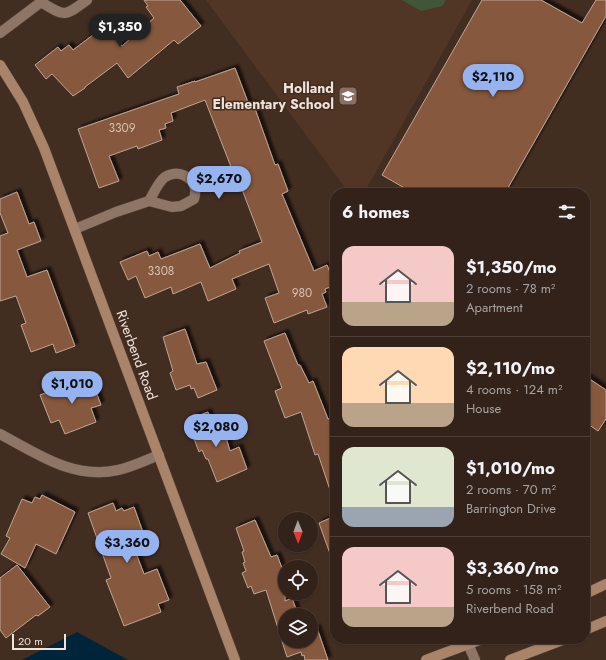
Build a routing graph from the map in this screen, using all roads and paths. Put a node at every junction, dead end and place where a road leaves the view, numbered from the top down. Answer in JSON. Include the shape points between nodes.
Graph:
{"nodes":[{"id":1,"x":87,"y":0,"type":"edge"},
{"id":2,"x":41,"y":1,"type":"edge"},
{"id":3,"x":0,"y":33,"type":"edge"},
{"id":4,"x":0,"y":65,"type":"edge"},
{"id":5,"x":149,"y":201,"type":"dead end"},
{"id":6,"x":75,"y":229,"type":"junction"},
{"id":7,"x":1,"y":439,"type":"edge"},
{"id":8,"x":159,"y":455,"type":"junction"},
{"id":9,"x":606,"y":584,"type":"edge"},
{"id":10,"x":590,"y":592,"type":"edge"},
{"id":11,"x":606,"y":621,"type":"edge"},
{"id":12,"x":590,"y":628,"type":"edge"},
{"id":13,"x":461,"y":644,"type":"edge"},
{"id":14,"x":468,"y":644,"type":"edge"},
{"id":15,"x":552,"y":644,"type":"edge"},
{"id":16,"x":235,"y":660,"type":"edge"},
{"id":17,"x":426,"y":660,"type":"edge"},
{"id":18,"x":475,"y":660,"type":"edge"},
{"id":19,"x":510,"y":660,"type":"edge"}],
"edges":[{"from":1,"to":2,"type":"street","via":[[69,13],[60,14]]},
{"from":2,"to":3,"type":"street"},
{"from":4,"to":6,"type":"street","name":"Riverbend Road","via":[[23,102],[44,148]]},
{"from":5,"to":6,"type":"street"},
{"from":6,"to":8,"type":"street","name":"Riverbend Road"},
{"from":7,"to":8,"type":"street","via":[[58,465],[84,472],[119,470]]},
{"from":8,"to":16,"type":"street","name":"Riverbend Road"},
{"from":9,"to":10,"type":"street"},
{"from":11,"to":12,"type":"street"},
{"from":13,"to":17,"type":"street"},
{"from":14,"to":18,"type":"street"},
{"from":15,"to":19,"type":"street"}]}
